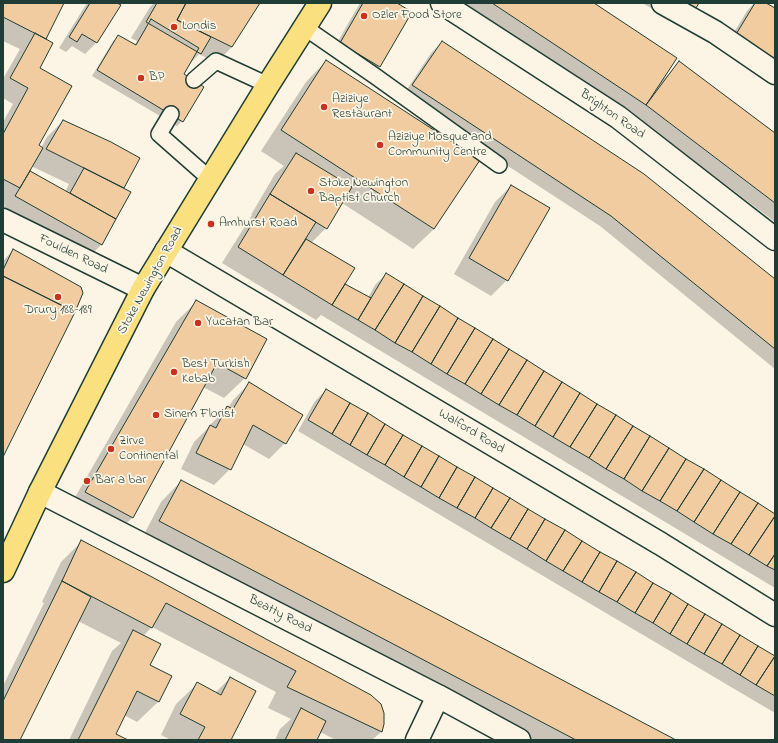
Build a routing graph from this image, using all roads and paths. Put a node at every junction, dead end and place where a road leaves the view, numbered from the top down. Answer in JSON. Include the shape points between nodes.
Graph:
{"nodes":[{"id":1,"x":320,"y":3,"type":"edge"},
{"id":2,"x":442,"y":3,"type":"edge"},
{"id":3,"x":663,"y":3,"type":"edge"},
{"id":4,"x":304,"y":27,"type":"junction"},
{"id":5,"x":775,"y":73,"type":"edge"},
{"id":6,"x":194,"y":80,"type":"dead end"},
{"id":7,"x":268,"y":85,"type":"junction"},
{"id":8,"x":171,"y":114,"type":"dead end"},
{"id":9,"x":500,"y":165,"type":"dead end"},
{"id":10,"x":210,"y":179,"type":"junction"},
{"id":11,"x":5,"y":227,"type":"edge"},
{"id":12,"x":775,"y":239,"type":"edge"},
{"id":13,"x":166,"y":251,"type":"junction"},
{"id":14,"x":143,"y":289,"type":"junction"},
{"id":15,"x":40,"y":492,"type":"junction"},
{"id":16,"x":3,"y":572,"type":"edge"},
{"id":17,"x":775,"y":615,"type":"edge"},
{"id":18,"x":438,"y":696,"type":"junction"},
{"id":19,"x":417,"y":740,"type":"edge"},
{"id":20,"x":519,"y":740,"type":"edge"}],
"edges":[{"from":1,"to":4,"type":"highway","name":"Stoke Newington Road"},
{"from":2,"to":12,"type":"street","name":"Brighton Road","via":[[618,117]]},
{"from":3,"to":5,"type":"street","via":[[715,32]]},
{"from":4,"to":7,"type":"highway","name":"Stoke Newington Road"},
{"from":4,"to":9,"type":"lane"},
{"from":6,"to":7,"type":"lane","via":[[216,61]]},
{"from":7,"to":10,"type":"highway","name":"Stoke Newington Road"},
{"from":8,"to":10,"type":"lane","via":[[159,134]]},
{"from":10,"to":13,"type":"highway","name":"Stoke Newington Road"},
{"from":11,"to":14,"type":"street","name":"Foulden Road"},
{"from":13,"to":14,"type":"highway","name":"Stoke Newington Road"},
{"from":13,"to":17,"type":"street","name":"Walford Road"},
{"from":14,"to":15,"type":"highway","name":"Stoke Newington Road"},
{"from":15,"to":16,"type":"highway","name":"Stoke Newington Road"},
{"from":15,"to":18,"type":"street","name":"Beatty Road"},
{"from":18,"to":19,"type":"street"},
{"from":18,"to":20,"type":"street","name":"Beatty Road"}]}
